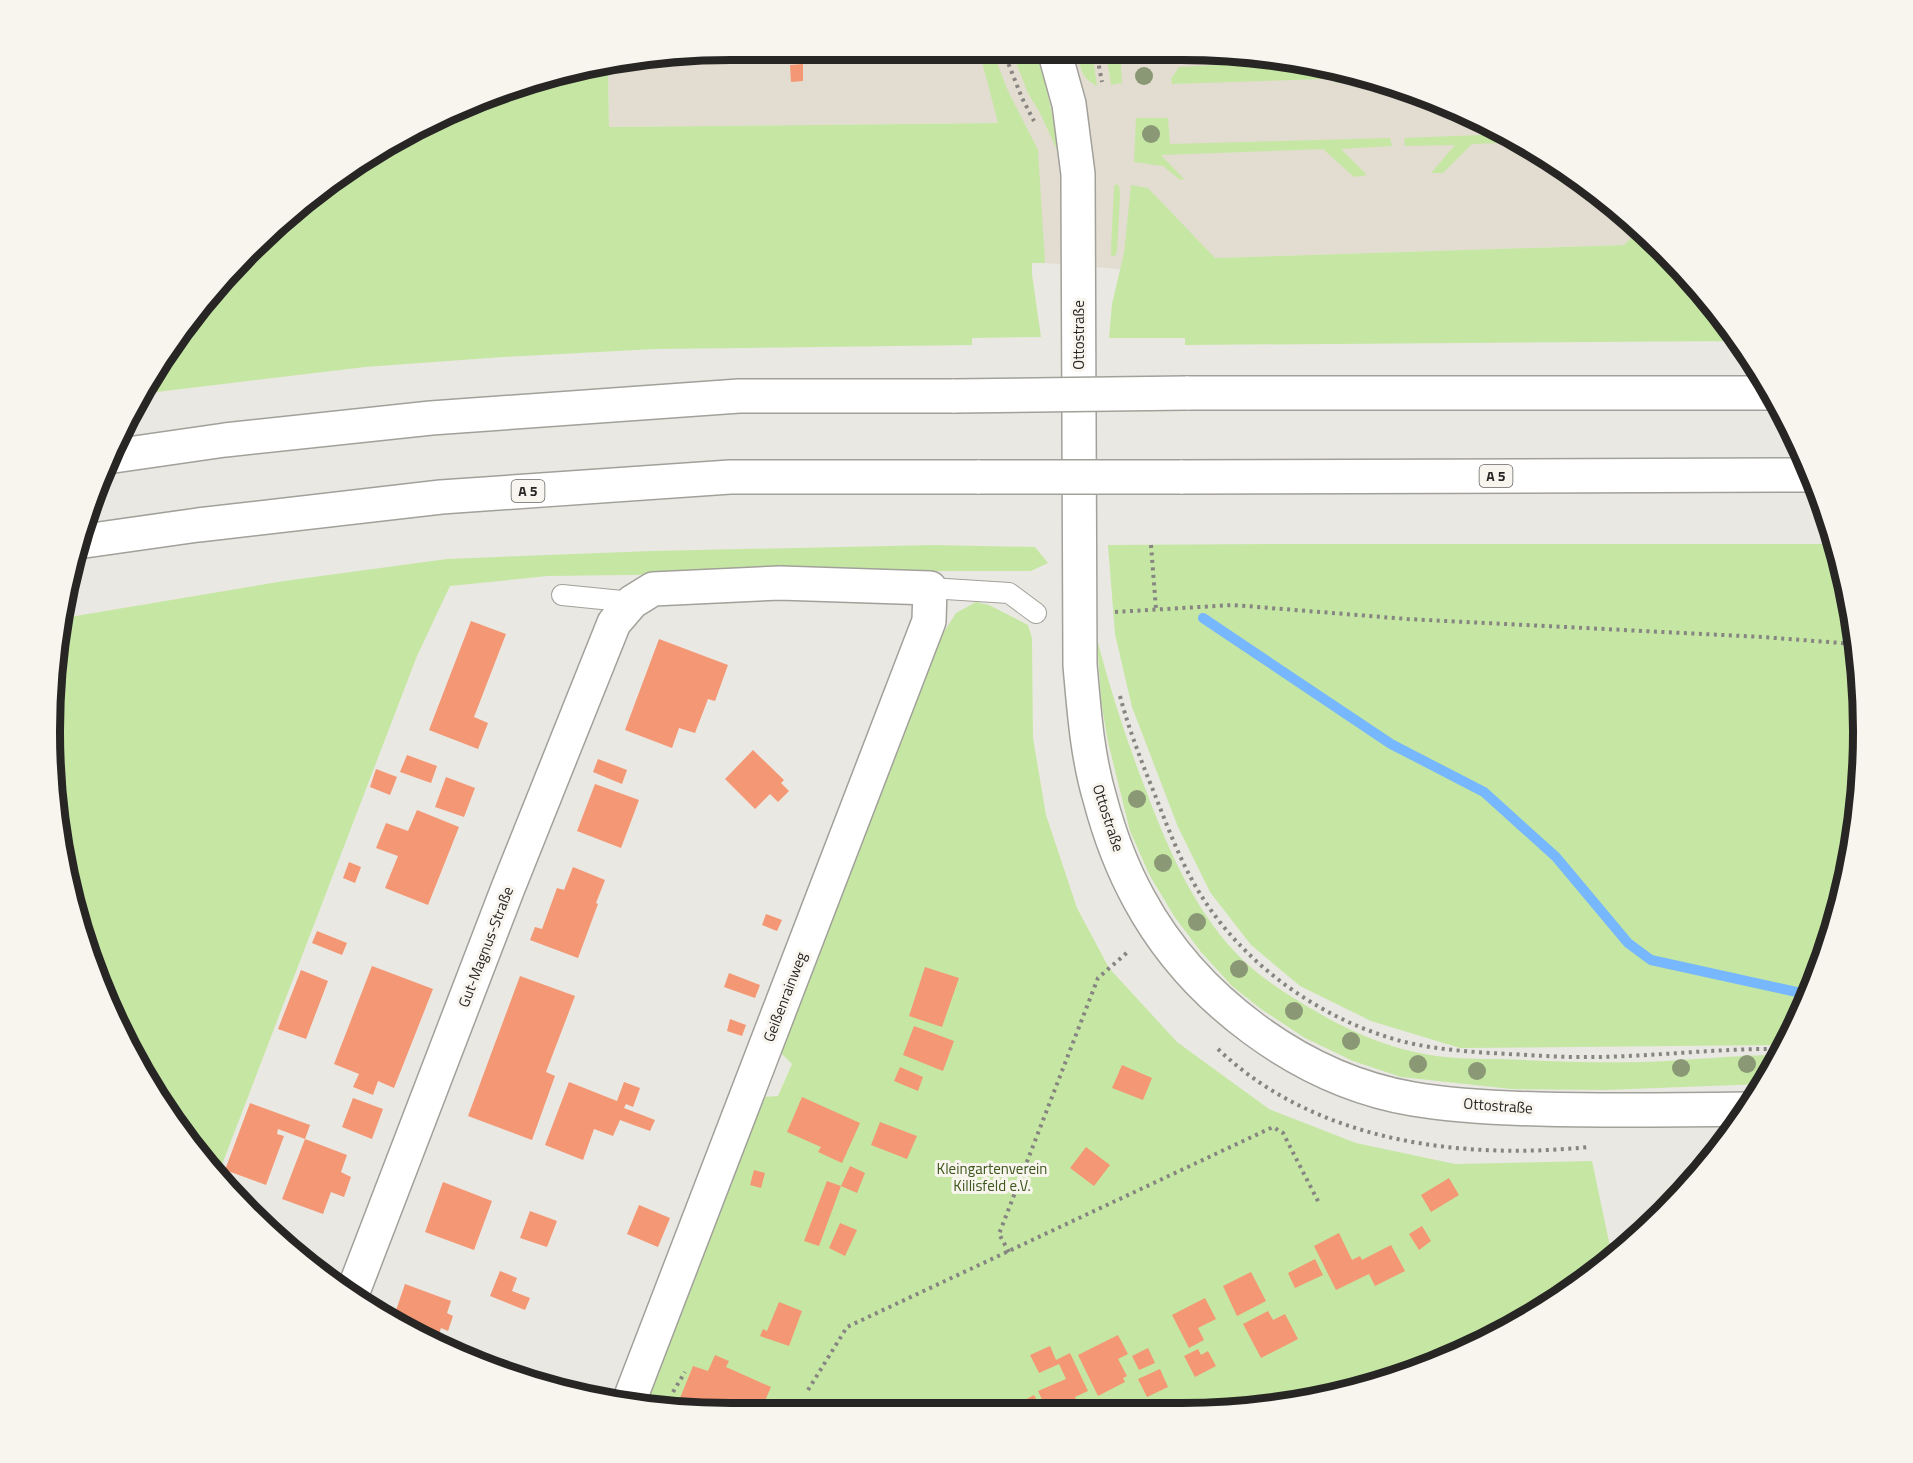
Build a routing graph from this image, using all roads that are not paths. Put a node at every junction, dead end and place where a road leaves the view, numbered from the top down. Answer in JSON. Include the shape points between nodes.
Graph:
{"nodes":[{"id":1,"x":1057,"y":60,"type":"edge"},
{"id":2,"x":1761,"y":393,"type":"edge"},
{"id":3,"x":120,"y":455,"type":"edge"},
{"id":4,"x":1802,"y":475,"type":"edge"},
{"id":5,"x":88,"y":541,"type":"edge"},
{"id":6,"x":930,"y":588,"type":"junction"},
{"id":7,"x":562,"y":595,"type":"dead end"},
{"id":8,"x":632,"y":602,"type":"junction"},
{"id":9,"x":1036,"y":613,"type":"dead end"},
{"id":10,"x":1737,"y":1109,"type":"edge"},
{"id":11,"x":355,"y":1288,"type":"edge"},
{"id":12,"x":631,"y":1395,"type":"edge"}],
"edges":[{"from":1,"to":10,"type":"main road","name":"Ottostraße","via":[[1069,104],[1078,174],[1080,665],[1087,741],[1100,799],[1122,863],[1157,928],[1207,988],[1270,1042],[1365,1086],[1412,1099],[1495,1108],[1617,1112]]},
{"from":2,"to":3,"type":"main road","bridge":true,"via":[[727,397],[431,418]]},
{"from":4,"to":5,"type":"main road","number":"A 5","bridge":true,"via":[[730,477],[441,497]]},
{"from":6,"to":8,"type":"main road","via":[[780,583],[653,590]]},
{"from":6,"to":9,"type":"lane","via":[[1010,593]]},
{"from":6,"to":12,"type":"main road","name":"Geißenrainweg","via":[[929,621]]},
{"from":7,"to":8,"type":"lane"},
{"from":8,"to":11,"type":"main road","name":"Gut-Magnus-Straße","via":[[614,623]]}]}
